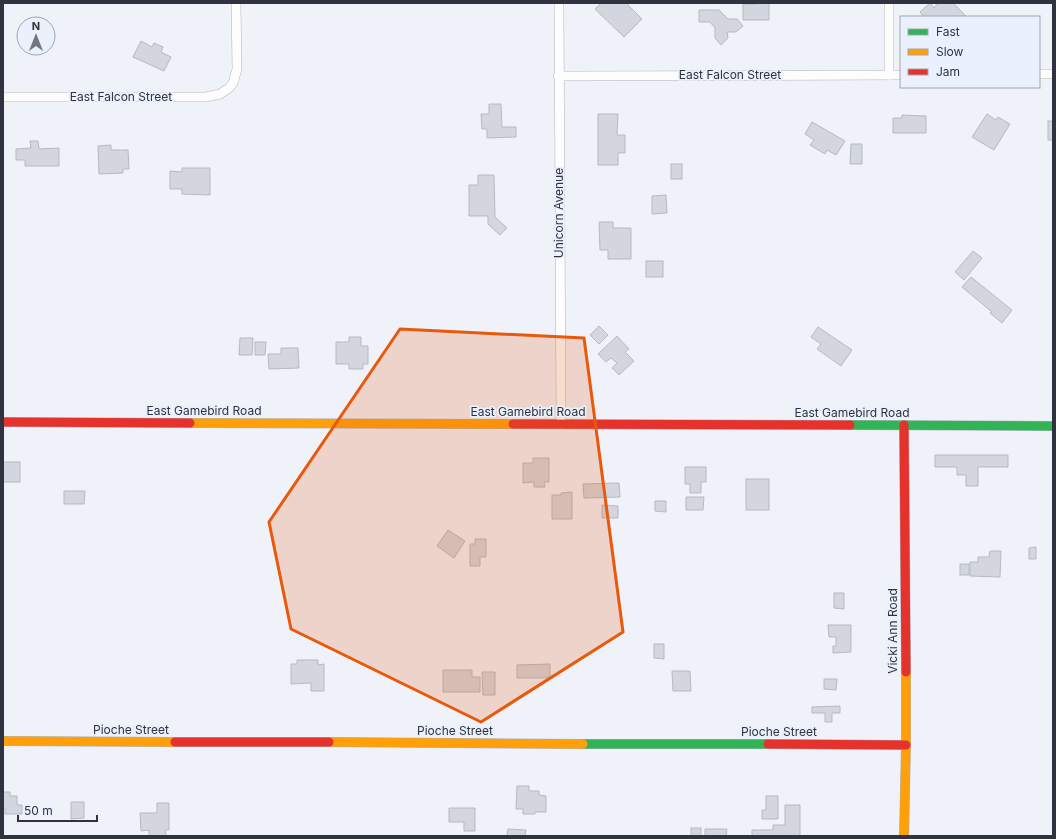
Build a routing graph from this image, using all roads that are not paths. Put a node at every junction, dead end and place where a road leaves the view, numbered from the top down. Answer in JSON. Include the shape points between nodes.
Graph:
{"nodes":[{"id":1,"x":236,"y":3,"type":"edge"},
{"id":2,"x":559,"y":3,"type":"edge"},
{"id":3,"x":889,"y":3,"type":"edge"},
{"id":4,"x":1040,"y":74,"type":"edge"},
{"id":5,"x":1053,"y":74,"type":"edge"},
{"id":6,"x":889,"y":75,"type":"junction"},
{"id":7,"x":900,"y":75,"type":"edge"},
{"id":8,"x":558,"y":76,"type":"junction"},
{"id":9,"x":3,"y":97,"type":"edge"},
{"id":10,"x":3,"y":422,"type":"edge"},
{"id":11,"x":560,"y":424,"type":"junction"},
{"id":12,"x":904,"y":425,"type":"junction"},
{"id":13,"x":1053,"y":426,"type":"edge"},
{"id":14,"x":3,"y":741,"type":"edge"},
{"id":15,"x":906,"y":745,"type":"junction"},
{"id":16,"x":904,"y":836,"type":"edge"}],
"edges":[{"from":1,"to":9,"type":"street","name":"East Falcon Street","via":[[237,69],[233,83],[220,94],[206,97]]},
{"from":2,"to":8,"type":"street","name":"Unicorn Avenue"},
{"from":3,"to":6,"type":"street"},
{"from":4,"to":5,"type":"street"},
{"from":6,"to":7,"type":"street","name":"East Falcon Street"},
{"from":6,"to":8,"type":"street","name":"East Falcon Street"},
{"from":8,"to":11,"type":"street","name":"Unicorn Avenue"},
{"from":10,"to":11,"type":"street","name":"East Gamebird Road"},
{"from":11,"to":12,"type":"street","name":"East Gamebird Road"},
{"from":12,"to":13,"type":"street","name":"East Gamebird Road"},
{"from":12,"to":15,"type":"street","name":"Vicki Ann Road"},
{"from":14,"to":15,"type":"street","name":"Pioche Street"},
{"from":15,"to":16,"type":"street","name":"Vicki Ann Road"}]}
